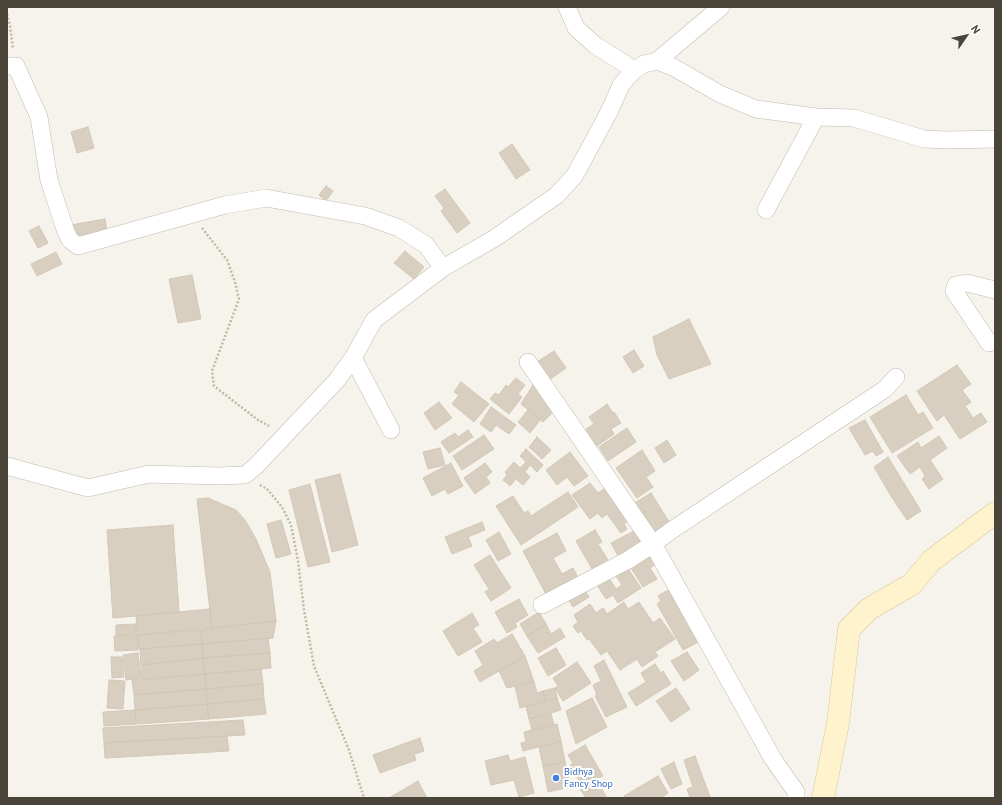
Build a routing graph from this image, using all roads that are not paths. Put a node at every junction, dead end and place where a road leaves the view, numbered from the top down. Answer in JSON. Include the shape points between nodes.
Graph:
{"nodes":[{"id":1,"x":567,"y":7,"type":"edge"},
{"id":2,"x":722,"y":7,"type":"edge"},
{"id":3,"x":657,"y":61,"type":"junction"},
{"id":4,"x":11,"y":66,"type":"edge"},
{"id":5,"x":633,"y":71,"type":"junction"},
{"id":6,"x":816,"y":117,"type":"junction"},
{"id":7,"x":995,"y":139,"type":"edge"},
{"id":8,"x":766,"y":210,"type":"dead end"},
{"id":9,"x":443,"y":268,"type":"junction"},
{"id":10,"x":995,"y":290,"type":"edge"},
{"id":11,"x":989,"y":343,"type":"dead end"},
{"id":12,"x":353,"y":358,"type":"junction"},
{"id":13,"x":528,"y":362,"type":"dead end"},
{"id":14,"x":896,"y":377,"type":"dead end"},
{"id":15,"x":391,"y":430,"type":"dead end"},
{"id":16,"x":7,"y":466,"type":"edge"},
{"id":17,"x":995,"y":513,"type":"edge"},
{"id":18,"x":653,"y":544,"type":"junction"},
{"id":19,"x":542,"y":606,"type":"dead end"},
{"id":20,"x":796,"y":798,"type":"edge"},
{"id":21,"x":823,"y":798,"type":"edge"}],
"edges":[{"from":1,"to":5,"type":"street","via":[[576,28],[595,45]]},
{"from":2,"to":3,"type":"street"},
{"from":3,"to":5,"type":"street","via":[[644,64]]},
{"from":3,"to":6,"type":"street","via":[[673,67],[720,94],[756,109]]},
{"from":4,"to":9,"type":"street","via":[[39,118],[48,180],[66,232],[70,240],[78,246],[225,205],[266,198],[365,216],[399,228],[426,245]]},
{"from":5,"to":9,"type":"street","via":[[621,85],[575,175],[557,195],[495,238]]},
{"from":6,"to":7,"type":"street","via":[[854,118],[924,139]]},
{"from":6,"to":8,"type":"street"},
{"from":9,"to":12,"type":"street","via":[[374,320]]},
{"from":10,"to":11,"type":"street","via":[[967,283],[956,286],[954,291]]},
{"from":12,"to":15,"type":"street"},
{"from":12,"to":16,"type":"street","via":[[337,380],[286,435],[245,474],[149,474],[88,488]]},
{"from":13,"to":18,"type":"street"},
{"from":14,"to":18,"type":"street","via":[[885,389]]},
{"from":17,"to":21,"type":"main road","via":[[931,561],[912,584],[870,609],[849,629],[838,723]]},
{"from":18,"to":19,"type":"street"},
{"from":18,"to":20,"type":"street","via":[[772,759],[796,792]]}]}
